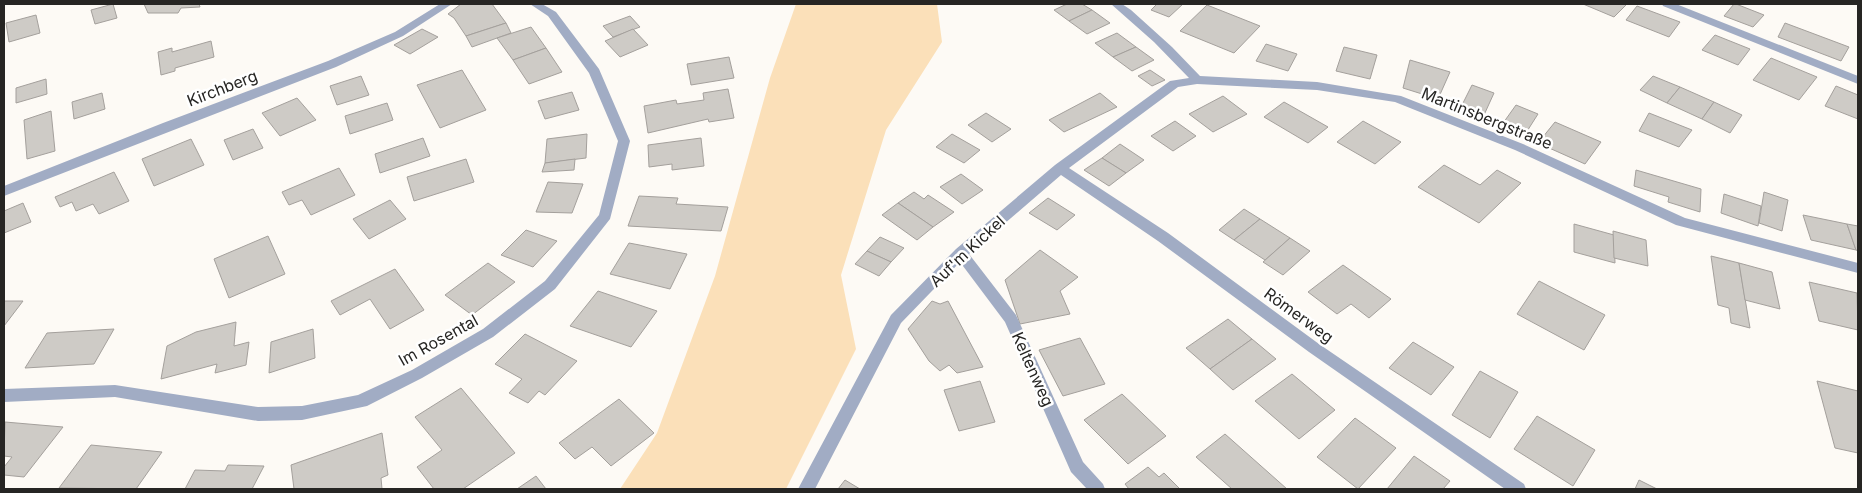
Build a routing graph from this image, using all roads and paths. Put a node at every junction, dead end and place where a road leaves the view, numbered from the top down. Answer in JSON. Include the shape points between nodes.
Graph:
{"nodes":[{"id":1,"x":447,"y":4,"type":"edge"},
{"id":2,"x":535,"y":4,"type":"edge"},
{"id":3,"x":1116,"y":4,"type":"edge"},
{"id":4,"x":1667,"y":4,"type":"edge"},
{"id":5,"x":1197,"y":80,"type":"junction"},
{"id":6,"x":1858,"y":80,"type":"edge"},
{"id":7,"x":1060,"y":168,"type":"junction"},
{"id":8,"x":4,"y":191,"type":"edge"},
{"id":9,"x":962,"y":253,"type":"junction"},
{"id":10,"x":1858,"y":268,"type":"edge"},
{"id":11,"x":4,"y":396,"type":"edge"},
{"id":12,"x":806,"y":489,"type":"edge"},
{"id":13,"x":1098,"y":489,"type":"edge"},
{"id":14,"x":1518,"y":489,"type":"edge"}],
"edges":[{"from":1,"to":8,"type":"street","name":"Kirchberg","via":[[399,34],[332,64]]},
{"from":2,"to":11,"type":"street","name":"Im Rosental","via":[[552,14],[596,72],[624,141],[605,216],[550,285],[488,333],[361,401],[302,413],[258,414],[115,391]]},
{"from":3,"to":5,"type":"street","via":[[1150,30]]},
{"from":4,"to":6,"type":"street"},
{"from":5,"to":7,"type":"street","name":"Auf'm Kickel","via":[[1174,84]]},
{"from":5,"to":10,"type":"street","name":"Martinsbergstraße","via":[[1317,86],[1397,99],[1518,147],[1682,222]]},
{"from":7,"to":9,"type":"street","name":"Auf'm Kickel"},
{"from":7,"to":14,"type":"street","name":"Römerweg"},
{"from":9,"to":12,"type":"street","name":"Auf'm Kickel","via":[[896,319]]},
{"from":9,"to":13,"type":"street","name":"Keltenweg","via":[[1011,319],[1077,467]]}]}
